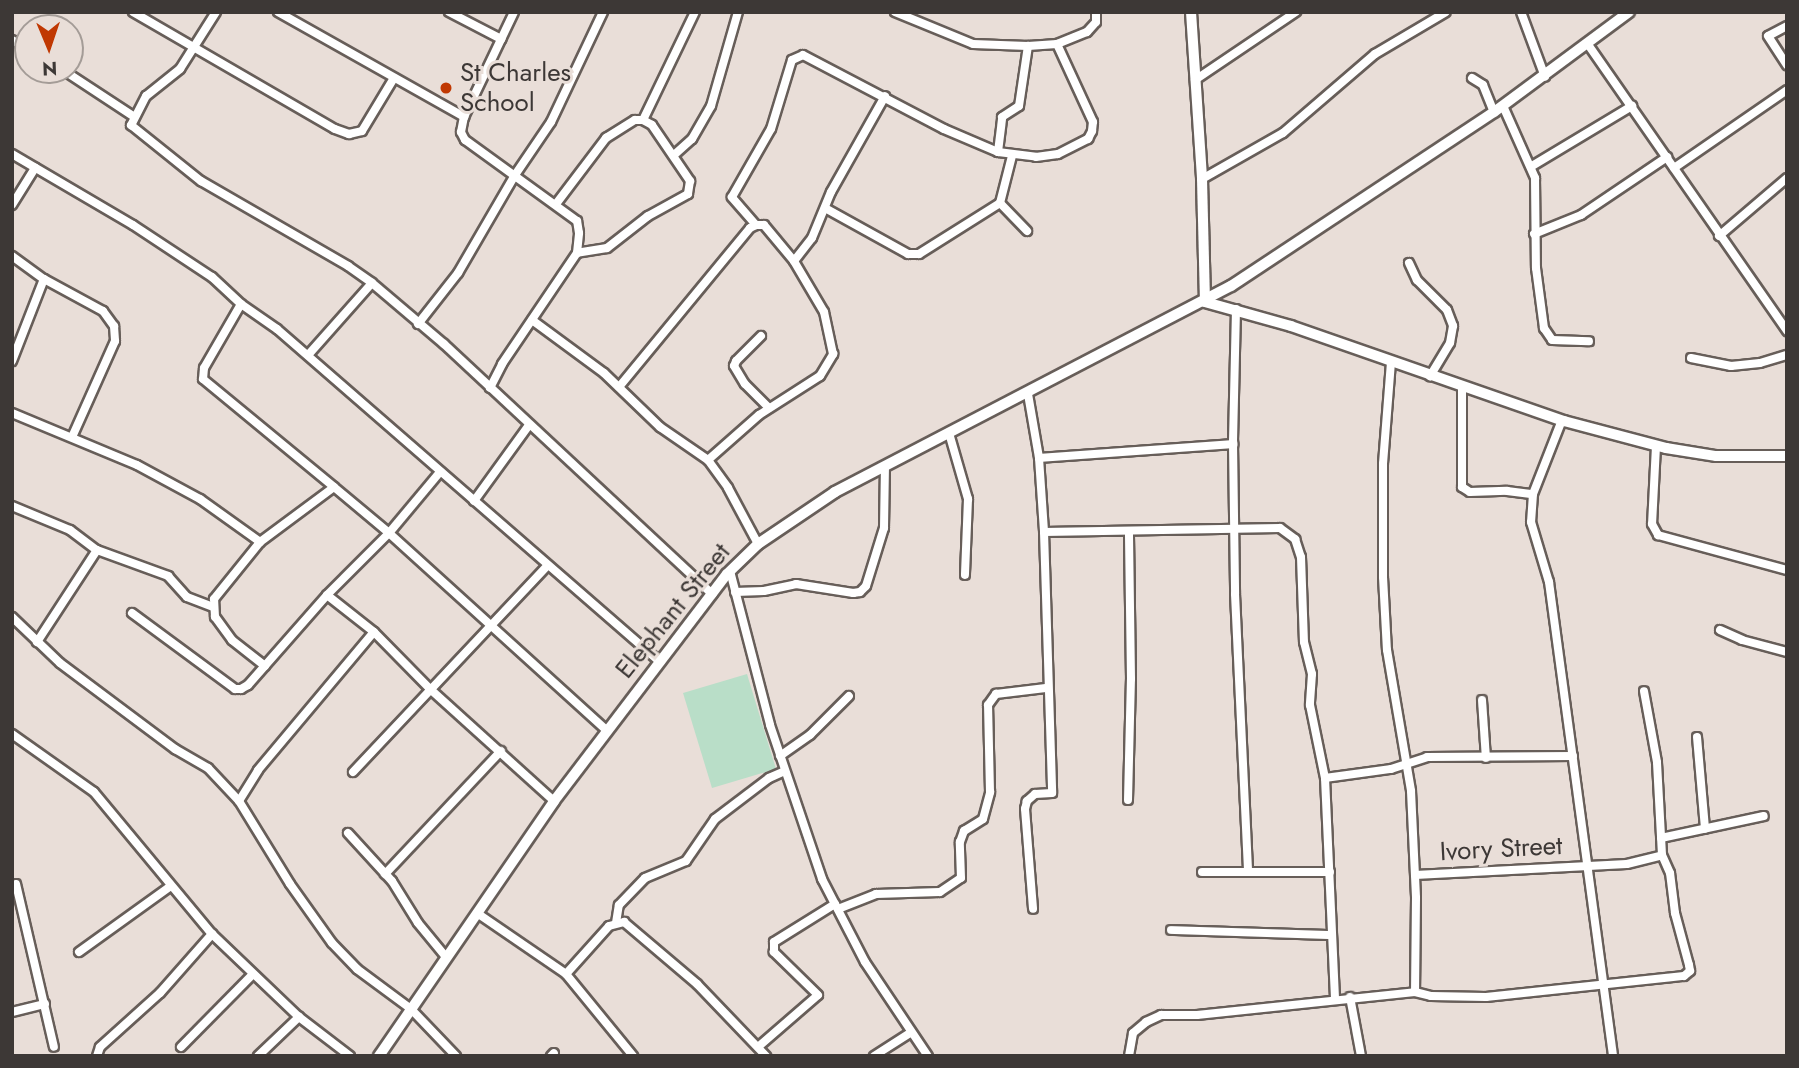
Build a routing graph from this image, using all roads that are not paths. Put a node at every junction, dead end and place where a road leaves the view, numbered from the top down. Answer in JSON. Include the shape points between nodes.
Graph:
{"nodes":[{"id":1,"x":133,"y":12,"type":"edge"},
{"id":2,"x":216,"y":12,"type":"edge"},
{"id":3,"x":278,"y":12,"type":"edge"},
{"id":4,"x":449,"y":12,"type":"edge"},
{"id":5,"x":514,"y":12,"type":"edge"},
{"id":6,"x":603,"y":12,"type":"edge"},
{"id":7,"x":695,"y":12,"type":"edge"},
{"id":8,"x":738,"y":12,"type":"edge"},
{"id":9,"x":895,"y":12,"type":"edge"},
{"id":10,"x":1096,"y":12,"type":"edge"},
{"id":11,"x":1191,"y":12,"type":"edge"},
{"id":12,"x":1296,"y":12,"type":"edge"},
{"id":13,"x":1447,"y":12,"type":"edge"},
{"id":14,"x":1521,"y":12,"type":"edge"},
{"id":15,"x":1629,"y":12,"type":"edge"},
{"id":16,"x":1787,"y":26,"type":"edge"},
{"id":17,"x":501,"y":39,"type":"junction"},
{"id":18,"x":1587,"y":43,"type":"junction"},
{"id":19,"x":1057,"y":44,"type":"junction"},
{"id":20,"x":1028,"y":46,"type":"junction"},
{"id":21,"x":194,"y":49,"type":"junction"},
{"id":22,"x":1787,"y":65,"type":"edge"},
{"id":23,"x":1545,"y":77,"type":"junction"},
{"id":24,"x":394,"y":78,"type":"junction"},
{"id":25,"x":1472,"y":78,"type":"dead end"},
{"id":26,"x":1195,"y":80,"type":"junction"},
{"id":27,"x":84,"y":84,"type":"edge"},
{"id":28,"x":1787,"y":90,"type":"edge"},
{"id":29,"x":885,"y":96,"type":"junction"},
{"id":30,"x":1632,"y":106,"type":"junction"},
{"id":31,"x":1499,"y":109,"type":"junction"},
{"id":32,"x":133,"y":116,"type":"junction"},
{"id":33,"x":464,"y":117,"type":"junction"},
{"id":34,"x":643,"y":120,"type":"junction"},
{"id":35,"x":998,"y":152,"type":"junction"},
{"id":36,"x":12,"y":154,"type":"edge"},
{"id":37,"x":674,"y":156,"type":"junction"},
{"id":38,"x":1012,"y":156,"type":"junction"},
{"id":39,"x":1667,"y":157,"type":"junction"},
{"id":40,"x":1532,"y":166,"type":"junction"},
{"id":41,"x":35,"y":168,"type":"junction"},
{"id":42,"x":1674,"y":168,"type":"junction"},
{"id":43,"x":515,"y":175,"type":"junction"},
{"id":44,"x":1787,"y":178,"type":"edge"},
{"id":45,"x":1202,"y":179,"type":"junction"},
{"id":46,"x":1000,"y":203,"type":"junction"},
{"id":47,"x":556,"y":204,"type":"junction"},
{"id":48,"x":12,"y":205,"type":"edge"},
{"id":49,"x":825,"y":208,"type":"junction"},
{"id":50,"x":756,"y":225,"type":"junction"},
{"id":51,"x":1027,"y":231,"type":"dead end"},
{"id":52,"x":1534,"y":234,"type":"junction"},
{"id":53,"x":1720,"y":236,"type":"junction"},
{"id":54,"x":577,"y":253,"type":"junction"},
{"id":55,"x":12,"y":256,"type":"edge"},
{"id":56,"x":794,"y":261,"type":"junction"},
{"id":57,"x":1409,"y":262,"type":"dead end"},
{"id":58,"x":44,"y":279,"type":"junction"},
{"id":59,"x":372,"y":284,"type":"junction"},
{"id":60,"x":1205,"y":302,"type":"junction"},
{"id":61,"x":241,"y":304,"type":"junction"},
{"id":62,"x":1237,"y":309,"type":"junction"},
{"id":63,"x":532,"y":320,"type":"junction"},
{"id":64,"x":418,"y":324,"type":"junction"},
{"id":65,"x":1787,"y":331,"type":"edge"},
{"id":66,"x":761,"y":335,"type":"dead end"},
{"id":67,"x":1589,"y":341,"type":"dead end"},
{"id":68,"x":309,"y":354,"type":"junction"},
{"id":69,"x":1787,"y":355,"type":"edge"},
{"id":70,"x":1691,"y":358,"type":"dead end"},
{"id":71,"x":12,"y":361,"type":"edge"},
{"id":72,"x":1391,"y":362,"type":"junction"},
{"id":73,"x":1430,"y":376,"type":"junction"},
{"id":74,"x":619,"y":387,"type":"junction"},
{"id":75,"x":1462,"y":387,"type":"junction"},
{"id":76,"x":490,"y":388,"type":"junction"},
{"id":77,"x":1028,"y":394,"type":"junction"},
{"id":78,"x":769,"y":408,"type":"junction"},
{"id":79,"x":12,"y":413,"type":"edge"},
{"id":80,"x":1562,"y":420,"type":"junction"},
{"id":81,"x":528,"y":425,"type":"junction"},
{"id":82,"x":949,"y":433,"type":"junction"},
{"id":83,"x":72,"y":438,"type":"junction"},
{"id":84,"x":1233,"y":444,"type":"junction"},
{"id":85,"x":1656,"y":446,"type":"junction"},
{"id":86,"x":1787,"y":456,"type":"edge"},
{"id":87,"x":1039,"y":458,"type":"junction"},
{"id":88,"x":708,"y":460,"type":"junction"},
{"id":89,"x":885,"y":467,"type":"junction"},
{"id":90,"x":440,"y":472,"type":"junction"},
{"id":91,"x":334,"y":487,"type":"junction"},
{"id":92,"x":1533,"y":494,"type":"junction"},
{"id":93,"x":474,"y":501,"type":"junction"},
{"id":94,"x":12,"y":506,"type":"edge"},
{"id":95,"x":1234,"y":527,"type":"junction"},
{"id":96,"x":1129,"y":531,"type":"junction"},
{"id":97,"x":1044,"y":532,"type":"junction"},
{"id":98,"x":389,"y":533,"type":"junction"},
{"id":99,"x":260,"y":542,"type":"junction"},
{"id":100,"x":758,"y":544,"type":"junction"},
{"id":101,"x":97,"y":550,"type":"junction"},
{"id":102,"x":548,"y":565,"type":"junction"},
{"id":103,"x":1787,"y":570,"type":"edge"},
{"id":104,"x":730,"y":571,"type":"junction"},
{"id":105,"x":965,"y":575,"type":"dead end"},
{"id":106,"x":735,"y":592,"type":"junction"},
{"id":107,"x":712,"y":594,"type":"junction"},
{"id":108,"x":327,"y":595,"type":"junction"},
{"id":109,"x":213,"y":607,"type":"junction"},
{"id":110,"x":132,"y":613,"type":"dead end"},
{"id":111,"x":12,"y":617,"type":"edge"},
{"id":112,"x":490,"y":627,"type":"junction"},
{"id":113,"x":1720,"y":630,"type":"dead end"},
{"id":114,"x":374,"y":632,"type":"junction"},
{"id":115,"x":37,"y":642,"type":"junction"},
{"id":116,"x":1787,"y":652,"type":"edge"},
{"id":117,"x":660,"y":662,"type":"junction"},
{"id":118,"x":265,"y":666,"type":"junction"},
{"id":119,"x":1046,"y":688,"type":"junction"},
{"id":120,"x":430,"y":689,"type":"junction"},
{"id":121,"x":1644,"y":691,"type":"dead end"},
{"id":122,"x":849,"y":696,"type":"dead end"},
{"id":123,"x":1482,"y":700,"type":"dead end"},
{"id":124,"x":607,"y":731,"type":"junction"},
{"id":125,"x":12,"y":734,"type":"edge"},
{"id":126,"x":1698,"y":737,"type":"dead end"},
{"id":127,"x":501,"y":751,"type":"junction"},
{"id":128,"x":780,"y":756,"type":"junction"},
{"id":129,"x":1573,"y":756,"type":"junction"},
{"id":130,"x":1486,"y":758,"type":"junction"},
{"id":131,"x":1406,"y":765,"type":"junction"},
{"id":132,"x":785,"y":771,"type":"junction"},
{"id":133,"x":353,"y":772,"type":"dead end"},
{"id":134,"x":1325,"y":778,"type":"junction"},
{"id":135,"x":1128,"y":800,"type":"dead end"},
{"id":136,"x":239,"y":801,"type":"junction"},
{"id":137,"x":554,"y":801,"type":"junction"},
{"id":138,"x":1764,"y":816,"type":"dead end"},
{"id":139,"x":1705,"y":829,"type":"junction"},
{"id":140,"x":348,"y":833,"type":"dead end"},
{"id":141,"x":1661,"y":838,"type":"junction"},
{"id":142,"x":1662,"y":855,"type":"junction"},
{"id":143,"x":1588,"y":866,"type":"junction"},
{"id":144,"x":1202,"y":872,"type":"dead end"},
{"id":145,"x":1248,"y":872,"type":"junction"},
{"id":146,"x":1329,"y":872,"type":"junction"},
{"id":147,"x":385,"y":874,"type":"junction"},
{"id":148,"x":1415,"y":875,"type":"junction"},
{"id":149,"x":16,"y":884,"type":"dead end"},
{"id":150,"x":171,"y":886,"type":"junction"},
{"id":151,"x":837,"y":906,"type":"junction"},
{"id":152,"x":1033,"y":909,"type":"dead end"},
{"id":153,"x":477,"y":912,"type":"junction"},
{"id":154,"x":617,"y":923,"type":"junction"},
{"id":155,"x":1171,"y":930,"type":"dead end"},
{"id":156,"x":212,"y":934,"type":"junction"},
{"id":157,"x":1332,"y":935,"type":"junction"},
{"id":158,"x":79,"y":952,"type":"dead end"},
{"id":159,"x":446,"y":957,"type":"junction"},
{"id":160,"x":566,"y":974,"type":"junction"},
{"id":161,"x":253,"y":975,"type":"junction"},
{"id":162,"x":1604,"y":986,"type":"junction"},
{"id":163,"x":1415,"y":992,"type":"junction"},
{"id":164,"x":1350,"y":997,"type":"junction"},
{"id":165,"x":1335,"y":999,"type":"junction"},
{"id":166,"x":45,"y":1004,"type":"junction"},
{"id":167,"x":411,"y":1009,"type":"junction"},
{"id":168,"x":12,"y":1013,"type":"edge"},
{"id":169,"x":299,"y":1017,"type":"junction"},
{"id":170,"x":910,"y":1033,"type":"junction"},
{"id":171,"x":54,"y":1047,"type":"dead end"},
{"id":172,"x":181,"y":1047,"type":"dead end"},
{"id":173,"x":758,"y":1047,"type":"junction"},
{"id":174,"x":97,"y":1056,"type":"edge"},
{"id":175,"x":258,"y":1056,"type":"edge"},
{"id":176,"x":350,"y":1056,"type":"edge"},
{"id":177,"x":379,"y":1056,"type":"edge"},
{"id":178,"x":456,"y":1056,"type":"edge"},
{"id":179,"x":633,"y":1056,"type":"edge"},
{"id":180,"x":766,"y":1056,"type":"edge"},
{"id":181,"x":874,"y":1056,"type":"edge"},
{"id":182,"x":928,"y":1056,"type":"edge"},
{"id":183,"x":1129,"y":1056,"type":"edge"},
{"id":184,"x":1361,"y":1056,"type":"edge"},
{"id":185,"x":1613,"y":1056,"type":"edge"}],
"edges":[{"from":1,"to":21,"type":"street"},
{"from":2,"to":21,"type":"street"},
{"from":3,"to":24,"type":"street"},
{"from":4,"to":17,"type":"street"},
{"from":5,"to":17,"type":"street"},
{"from":6,"to":43,"type":"street","via":[[551,122]]},
{"from":7,"to":34,"type":"street"},
{"from":8,"to":37,"type":"street","via":[[711,106],[692,139]]},
{"from":9,"to":20,"type":"street","via":[[972,44]]},
{"from":10,"to":19,"type":"street","via":[[1096,22],[1087,32]]},
{"from":11,"to":26,"type":"main road"},
{"from":12,"to":26,"type":"street"},
{"from":13,"to":45,"type":"street","via":[[1375,54],[1283,133]]},
{"from":14,"to":23,"type":"street"},
{"from":15,"to":18,"type":"main road","name":"Elephant Street"},
{"from":16,"to":22,"type":"street","via":[[1768,36]]},
{"from":17,"to":33,"type":"street"},
{"from":18,"to":23,"type":"main road","name":"Elephant Street"},
{"from":18,"to":30,"type":"street"},
{"from":19,"to":20,"type":"street"},
{"from":19,"to":38,"type":"street","via":[[1093,122],[1092,131],[1088,139],[1058,154]]},
{"from":20,"to":35,"type":"street","via":[[1019,106],[1002,117]]},
{"from":21,"to":24,"type":"street","via":[[349,134],[362,131]]},
{"from":21,"to":32,"type":"street","via":[[180,69],[146,96]]},
{"from":23,"to":31,"type":"main road","name":"Elephant Street"},
{"from":24,"to":33,"type":"street"},
{"from":25,"to":31,"type":"street","via":[[1483,85]]},
{"from":26,"to":45,"type":"main road"},
{"from":27,"to":32,"type":"street"},
{"from":28,"to":42,"type":"street"},
{"from":29,"to":35,"type":"street"},
{"from":29,"to":49,"type":"street"},
{"from":29,"to":50,"type":"street","via":[[803,55],[792,60],[771,129],[732,197]]},
{"from":30,"to":39,"type":"street"},
{"from":30,"to":40,"type":"street"},
{"from":31,"to":40,"type":"street"},
{"from":31,"to":60,"type":"main road","name":"Elephant Street"},
{"from":32,"to":59,"type":"street","via":[[131,125],[201,181]]},
{"from":33,"to":43,"type":"street","via":[[464,140]]},
{"from":34,"to":37,"type":"street","via":[[652,125]]},
{"from":34,"to":47,"type":"street","via":[[623,125],[606,138]]},
{"from":35,"to":38,"type":"street"},
{"from":36,"to":41,"type":"street"},
{"from":37,"to":54,"type":"street","via":[[690,181],[688,194],[648,216],[607,248]]},
{"from":38,"to":46,"type":"street"},
{"from":39,"to":42,"type":"street"},
{"from":39,"to":52,"type":"street","via":[[1581,215]]},
{"from":40,"to":52,"type":"street"},
{"from":41,"to":48,"type":"street"},
{"from":41,"to":61,"type":"street","via":[[212,277]]},
{"from":42,"to":53,"type":"street"},
{"from":43,"to":47,"type":"street"},
{"from":43,"to":64,"type":"street","via":[[458,273]]},
{"from":44,"to":53,"type":"street"},
{"from":45,"to":60,"type":"main road"},
{"from":46,"to":49,"type":"street","via":[[927,250],[908,254]]},
{"from":46,"to":51,"type":"street"},
{"from":47,"to":54,"type":"street","via":[[576,221]]},
{"from":49,"to":56,"type":"street","via":[[806,250]]},
{"from":50,"to":56,"type":"street","via":[[764,225]]},
{"from":50,"to":74,"type":"street"},
{"from":52,"to":67,"type":"street","via":[[1548,337],[1557,342]]},
{"from":53,"to":65,"type":"street"},
{"from":54,"to":63,"type":"street"},
{"from":55,"to":58,"type":"street"},
{"from":56,"to":78,"type":"street","via":[[824,312],[834,354],[820,376]]},
{"from":57,"to":73,"type":"street","via":[[1417,279],[1447,310],[1453,326],[1450,343]]},
{"from":58,"to":71,"type":"street"},
{"from":58,"to":83,"type":"street","via":[[103,311],[114,326],[111,352]]},
{"from":59,"to":64,"type":"street"},
{"from":59,"to":68,"type":"street"},
{"from":60,"to":62,"type":"main road"},
{"from":60,"to":77,"type":"main road","name":"Elephant Street"},
{"from":61,"to":68,"type":"street"},
{"from":61,"to":91,"type":"street","via":[[204,368],[203,379]]},
{"from":62,"to":72,"type":"main road"},
{"from":62,"to":84,"type":"street"},
{"from":63,"to":74,"type":"street"},
{"from":63,"to":76,"type":"street"},
{"from":64,"to":76,"type":"street"},
{"from":66,"to":78,"type":"street","via":[[734,366]]},
{"from":68,"to":90,"type":"street"},
{"from":69,"to":70,"type":"street","via":[[1731,366]]},
{"from":72,"to":73,"type":"main road"},
{"from":72,"to":131,"type":"street","via":[[1382,464],[1383,577],[1387,650]]},
{"from":73,"to":75,"type":"main road"},
{"from":74,"to":88,"type":"street","via":[[660,427]]},
{"from":75,"to":80,"type":"main road"},
{"from":75,"to":92,"type":"street","via":[[1462,487],[1470,492]]},
{"from":76,"to":81,"type":"street"},
{"from":77,"to":82,"type":"main road","name":"Elephant Street"},
{"from":77,"to":87,"type":"street"},
{"from":78,"to":88,"type":"street"},
{"from":79,"to":83,"type":"street"},
{"from":80,"to":85,"type":"main road"},
{"from":80,"to":92,"type":"street"},
{"from":81,"to":93,"type":"street"},
{"from":81,"to":107,"type":"street"},
{"from":82,"to":89,"type":"main road","name":"Elephant Street"},
{"from":82,"to":105,"type":"street","via":[[968,499]]},
{"from":83,"to":99,"type":"street","via":[[137,464],[200,499]]},
{"from":84,"to":87,"type":"street"},
{"from":84,"to":95,"type":"street"},
{"from":85,"to":86,"type":"main road","via":[[1716,456]]},
{"from":85,"to":103,"type":"street","via":[[1652,524],[1658,535]]},
{"from":87,"to":97,"type":"street"},
{"from":88,"to":100,"type":"street"},
{"from":89,"to":100,"type":"main road","name":"Elephant Street","via":[[821,500]]},
{"from":89,"to":106,"type":"street","via":[[884,528],[866,586],[860,592],[796,584]]},
{"from":90,"to":93,"type":"street"},
{"from":90,"to":98,"type":"street"},
{"from":91,"to":98,"type":"street"},
{"from":91,"to":99,"type":"street"},
{"from":92,"to":129,"type":"street","via":[[1531,522],[1549,582]]},
{"from":93,"to":102,"type":"street"},
{"from":94,"to":101,"type":"street","via":[[71,530]]},
{"from":95,"to":96,"type":"street"},
{"from":95,"to":134,"type":"street","via":[[1287,530],[1300,548],[1304,642],[1312,674],[1310,705]]},
{"from":95,"to":145,"type":"street"},
{"from":96,"to":97,"type":"street"},
{"from":96,"to":135,"type":"street"},
{"from":97,"to":119,"type":"street"},
{"from":98,"to":108,"type":"street"},
{"from":98,"to":112,"type":"street"},
{"from":99,"to":109,"type":"street","via":[[214,599]]},
{"from":100,"to":104,"type":"main road","name":"Elephant Street"},
{"from":101,"to":109,"type":"street","via":[[168,576],[187,597]]},
{"from":101,"to":115,"type":"street"},
{"from":102,"to":112,"type":"street"},
{"from":102,"to":117,"type":"street"},
{"from":104,"to":106,"type":"street"},
{"from":104,"to":107,"type":"main road","name":"Elephant Street"},
{"from":106,"to":128,"type":"street"},
{"from":107,"to":117,"type":"main road","name":"Elephant Street"},
{"from":108,"to":114,"type":"street"},
{"from":108,"to":118,"type":"street"},
{"from":109,"to":118,"type":"street","via":[[232,640]]},
{"from":110,"to":118,"type":"street","via":[[235,688],[248,685]]},
{"from":111,"to":115,"type":"street"},
{"from":112,"to":120,"type":"street"},
{"from":112,"to":124,"type":"street"},
{"from":113,"to":116,"type":"street"},
{"from":114,"to":120,"type":"street"},
{"from":114,"to":136,"type":"street","via":[[258,770]]},
{"from":115,"to":136,"type":"street","via":[[166,742],[208,768]]},
{"from":117,"to":124,"type":"main road","name":"Elephant Street"},
{"from":119,"to":151,"type":"street","via":[[996,694],[988,705],[990,792],[983,818],[964,831],[960,842],[961,878],[940,892],[876,894]]},
{"from":119,"to":152,"type":"street","via":[[1052,793],[1035,794],[1025,809]]},
{"from":120,"to":127,"type":"street"},
{"from":120,"to":133,"type":"street"},
{"from":121,"to":141,"type":"street","via":[[1657,762]]},
{"from":122,"to":128,"type":"street","via":[[810,735]]},
{"from":123,"to":130,"type":"street"},
{"from":124,"to":137,"type":"main road","name":"Elephant Street"},
{"from":125,"to":150,"type":"street","via":[[94,792]]},
{"from":126,"to":139,"type":"street"},
{"from":127,"to":137,"type":"street"},
{"from":127,"to":147,"type":"street"},
{"from":128,"to":132,"type":"street"},
{"from":129,"to":130,"type":"street"},
{"from":129,"to":143,"type":"street"},
{"from":130,"to":131,"type":"street","via":[[1427,757]]},
{"from":131,"to":134,"type":"street"},
{"from":131,"to":148,"type":"street"},
{"from":132,"to":151,"type":"street","via":[[809,846]]},
{"from":132,"to":154,"type":"street","via":[[715,819],[686,862],[645,878],[619,905]]},
{"from":134,"to":146,"type":"street"},
{"from":136,"to":167,"type":"street","via":[[332,943],[357,969]]},
{"from":137,"to":153,"type":"main road","name":"Elephant Street"},
{"from":138,"to":139,"type":"street"},
{"from":139,"to":141,"type":"street"},
{"from":140,"to":147,"type":"street"},
{"from":141,"to":142,"type":"street"},
{"from":142,"to":143,"type":"street","name":"Ivory Street","via":[[1633,864]]},
{"from":142,"to":162,"type":"street","via":[[1690,971],[1674,978],[1624,980]]},
{"from":143,"to":148,"type":"street","name":"Ivory Street"},
{"from":143,"to":162,"type":"street"},
{"from":144,"to":145,"type":"street"},
{"from":145,"to":146,"type":"street"},
{"from":146,"to":157,"type":"street"},
{"from":147,"to":159,"type":"street"},
{"from":148,"to":163,"type":"street"},
{"from":149,"to":166,"type":"street"},
{"from":150,"to":156,"type":"street"},
{"from":150,"to":158,"type":"street"},
{"from":151,"to":170,"type":"street","via":[[865,962]]},
{"from":151,"to":173,"type":"street","via":[[774,942],[774,951],[818,995]]},
{"from":153,"to":159,"type":"main road","name":"Elephant Street"},
{"from":153,"to":160,"type":"street"},
{"from":154,"to":160,"type":"street","via":[[609,926]]},
{"from":154,"to":173,"type":"street","via":[[624,922],[697,984]]},
{"from":155,"to":157,"type":"street"},
{"from":156,"to":161,"type":"street"},
{"from":156,"to":174,"type":"street","via":[[160,993],[100,1047]]},
{"from":157,"to":165,"type":"street"},
{"from":159,"to":167,"type":"main road","name":"Elephant Street"},
{"from":160,"to":179,"type":"street"},
{"from":161,"to":169,"type":"street"},
{"from":161,"to":172,"type":"street"},
{"from":162,"to":163,"type":"street","via":[[1486,997]]},
{"from":162,"to":185,"type":"street"},
{"from":163,"to":164,"type":"street"},
{"from":164,"to":165,"type":"street"},
{"from":164,"to":184,"type":"street"},
{"from":165,"to":183,"type":"street","via":[[1161,1015],[1133,1033]]},
{"from":166,"to":168,"type":"street"},
{"from":166,"to":171,"type":"street"},
{"from":167,"to":177,"type":"main road","name":"Elephant Street"},
{"from":167,"to":178,"type":"street"},
{"from":169,"to":175,"type":"street"},
{"from":169,"to":176,"type":"street"},
{"from":170,"to":181,"type":"street"},
{"from":170,"to":182,"type":"street"},
{"from":173,"to":180,"type":"street"}]}
